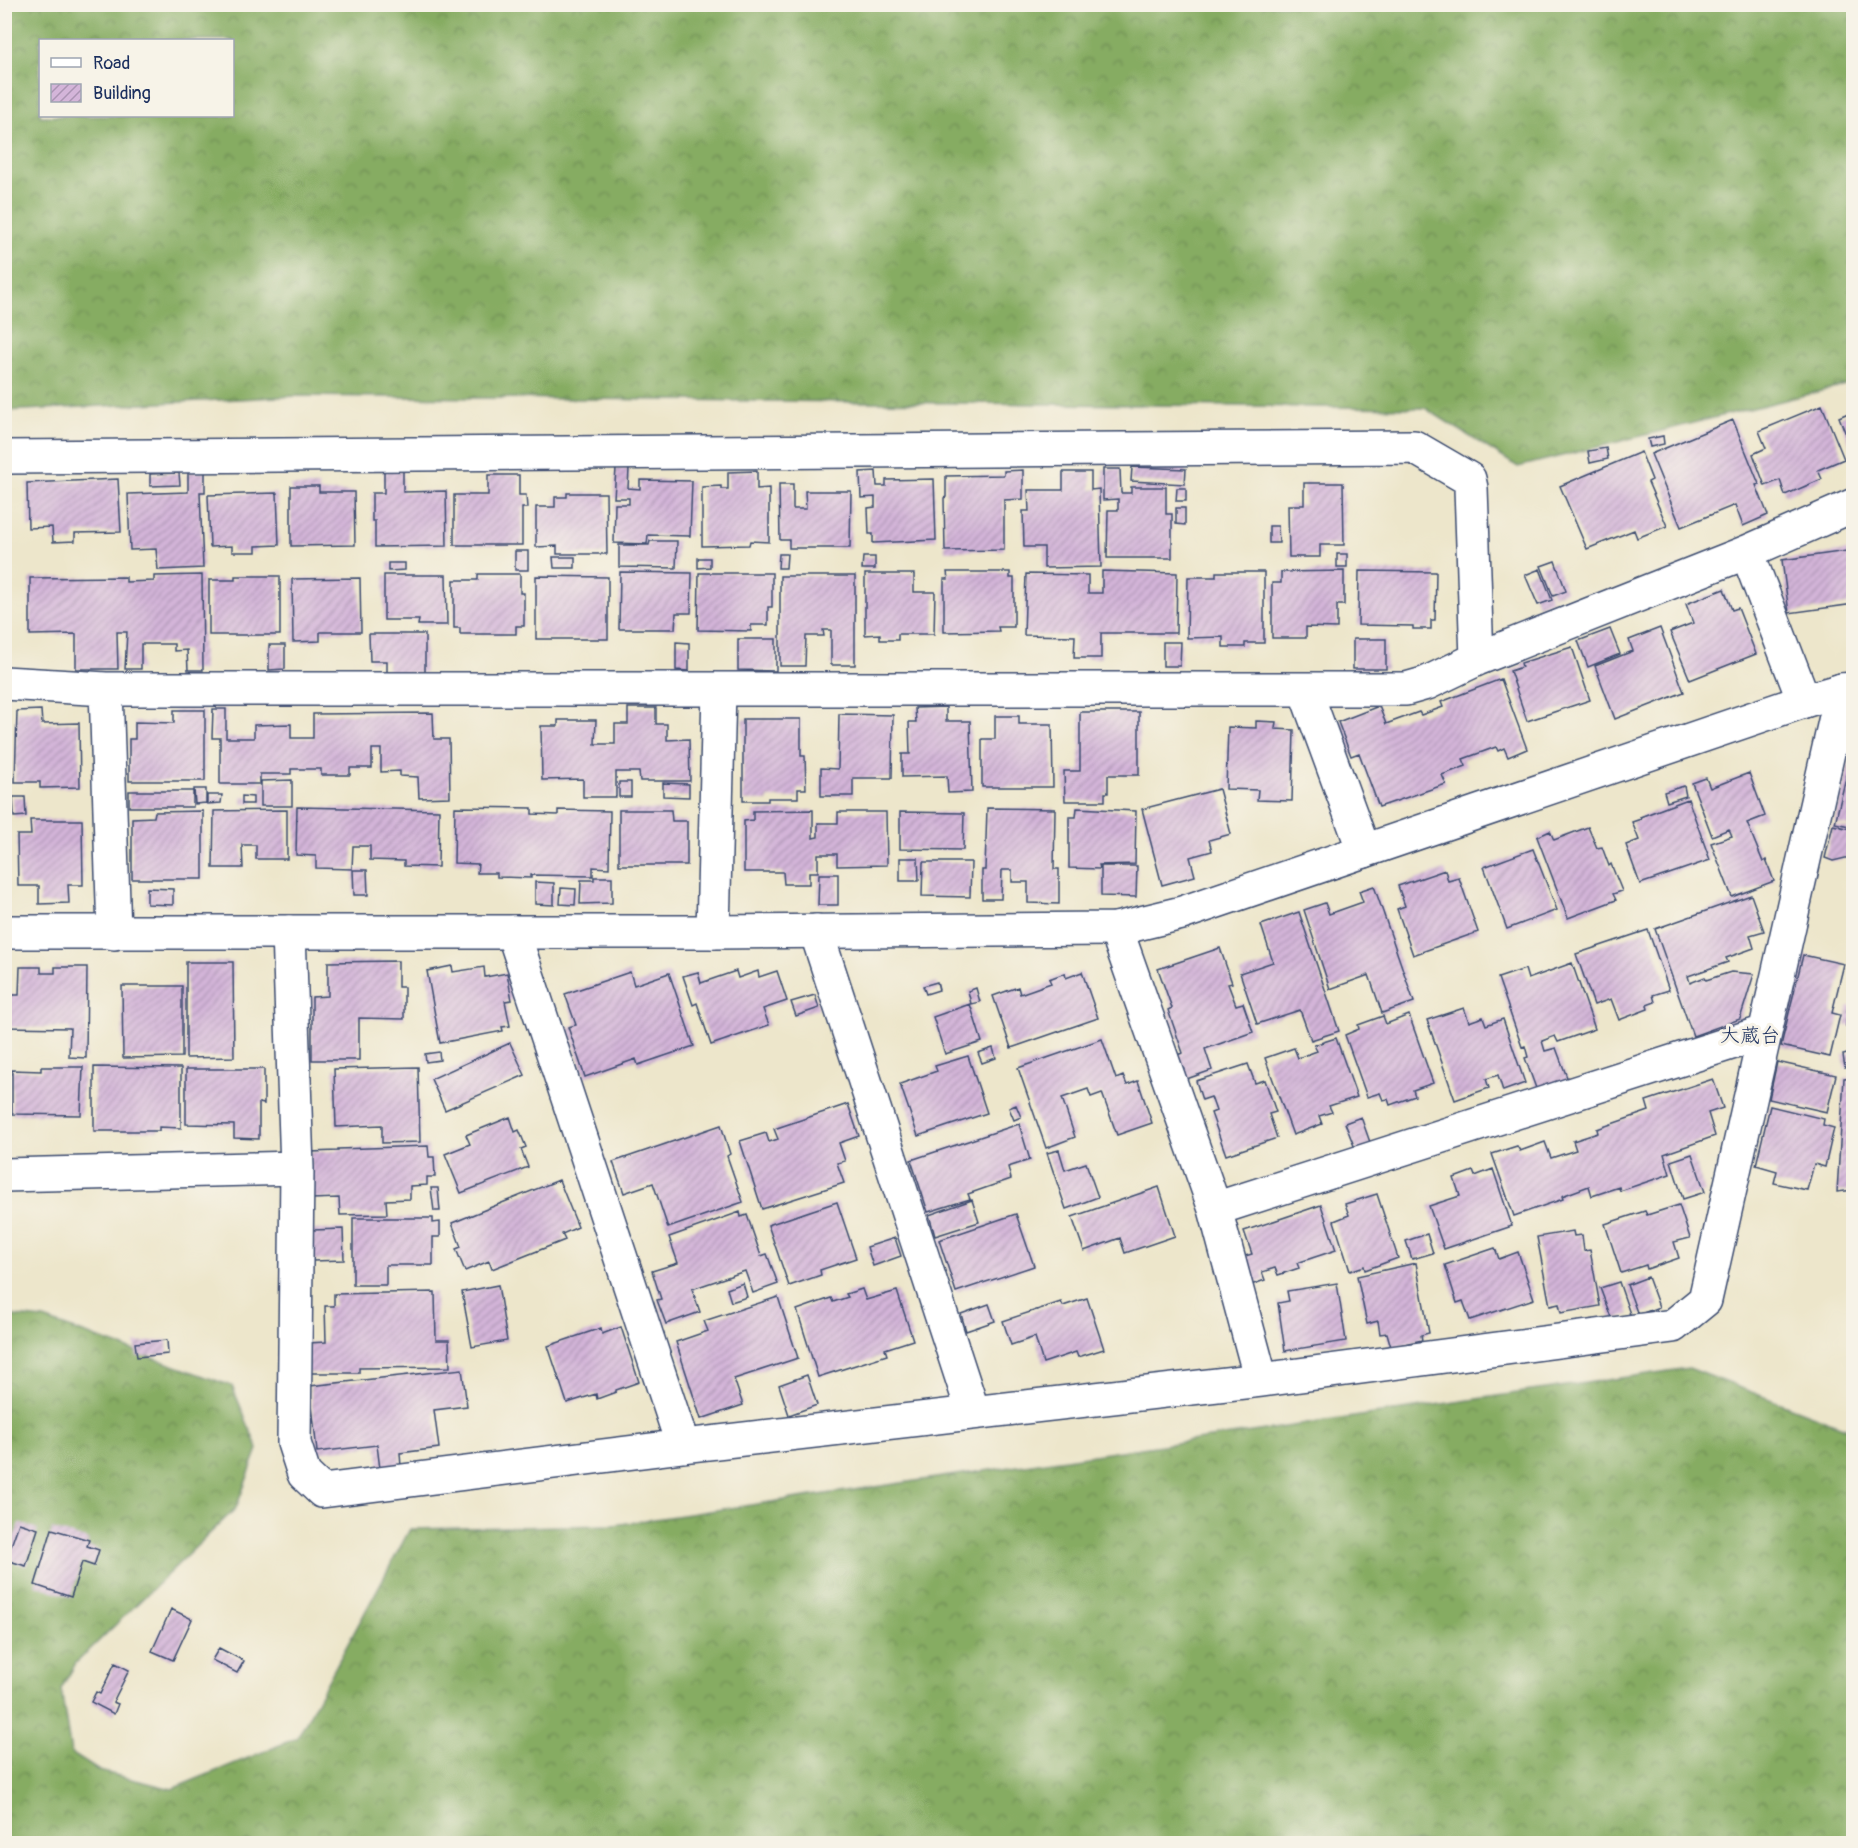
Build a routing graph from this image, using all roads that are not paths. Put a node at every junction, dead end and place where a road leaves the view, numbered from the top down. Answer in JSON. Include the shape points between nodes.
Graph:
{"nodes":[{"id":1,"x":4,"y":457,"type":"edge"},
{"id":2,"x":1854,"y":505,"type":"edge"},
{"id":3,"x":1747,"y":552,"type":"junction"},
{"id":4,"x":1477,"y":659,"type":"junction"},
{"id":5,"x":4,"y":683,"type":"edge"},
{"id":6,"x":106,"y":689,"type":"junction"},
{"id":7,"x":719,"y":690,"type":"junction"},
{"id":8,"x":1305,"y":690,"type":"junction"},
{"id":9,"x":1848,"y":690,"type":"edge"},
{"id":10,"x":1804,"y":701,"type":"junction"},
{"id":11,"x":1364,"y":851,"type":"junction"},
{"id":12,"x":1116,"y":929,"type":"junction"},
{"id":13,"x":816,"y":931,"type":"junction"},
{"id":14,"x":4,"y":932,"type":"edge"},
{"id":15,"x":289,"y":932,"type":"junction"},
{"id":16,"x":513,"y":932,"type":"junction"},
{"id":17,"x":713,"y":932,"type":"junction"},
{"id":18,"x":114,"y":933,"type":"junction"},
{"id":19,"x":1765,"y":1032,"type":"junction"},
{"id":20,"x":297,"y":1168,"type":"junction"},
{"id":21,"x":4,"y":1175,"type":"edge"},
{"id":22,"x":1215,"y":1209,"type":"junction"},
{"id":23,"x":1261,"y":1380,"type":"junction"},
{"id":24,"x":973,"y":1412,"type":"junction"},
{"id":25,"x":683,"y":1446,"type":"junction"}],
"edges":[{"from":1,"to":4,"type":"street","via":[[1414,447],[1469,478]]},
{"from":2,"to":3,"type":"street"},
{"from":3,"to":4,"type":"street"},
{"from":3,"to":10,"type":"street"},
{"from":4,"to":8,"type":"street","via":[[1406,689]]},
{"from":5,"to":6,"type":"street"},
{"from":6,"to":7,"type":"street"},
{"from":6,"to":18,"type":"street"},
{"from":7,"to":8,"type":"street"},
{"from":7,"to":17,"type":"street"},
{"from":8,"to":11,"type":"street"},
{"from":9,"to":10,"type":"street"},
{"from":9,"to":19,"type":"street"},
{"from":10,"to":11,"type":"street"},
{"from":11,"to":12,"type":"street","via":[[1182,913]]},
{"from":12,"to":13,"type":"street"},
{"from":12,"to":22,"type":"street"},
{"from":13,"to":17,"type":"street"},
{"from":13,"to":24,"type":"street"},
{"from":14,"to":18,"type":"street"},
{"from":15,"to":16,"type":"street"},
{"from":15,"to":18,"type":"street"},
{"from":15,"to":20,"type":"street"},
{"from":16,"to":17,"type":"street"},
{"from":16,"to":25,"type":"street"},
{"from":19,"to":22,"type":"street"},
{"from":19,"to":23,"type":"street","via":[[1705,1300],[1673,1326]]},
{"from":20,"to":21,"type":"street"},
{"from":20,"to":25,"type":"street","via":[[294,1443],[304,1474],[322,1491]]},
{"from":22,"to":23,"type":"street"},
{"from":23,"to":24,"type":"street"},
{"from":24,"to":25,"type":"street"}]}
